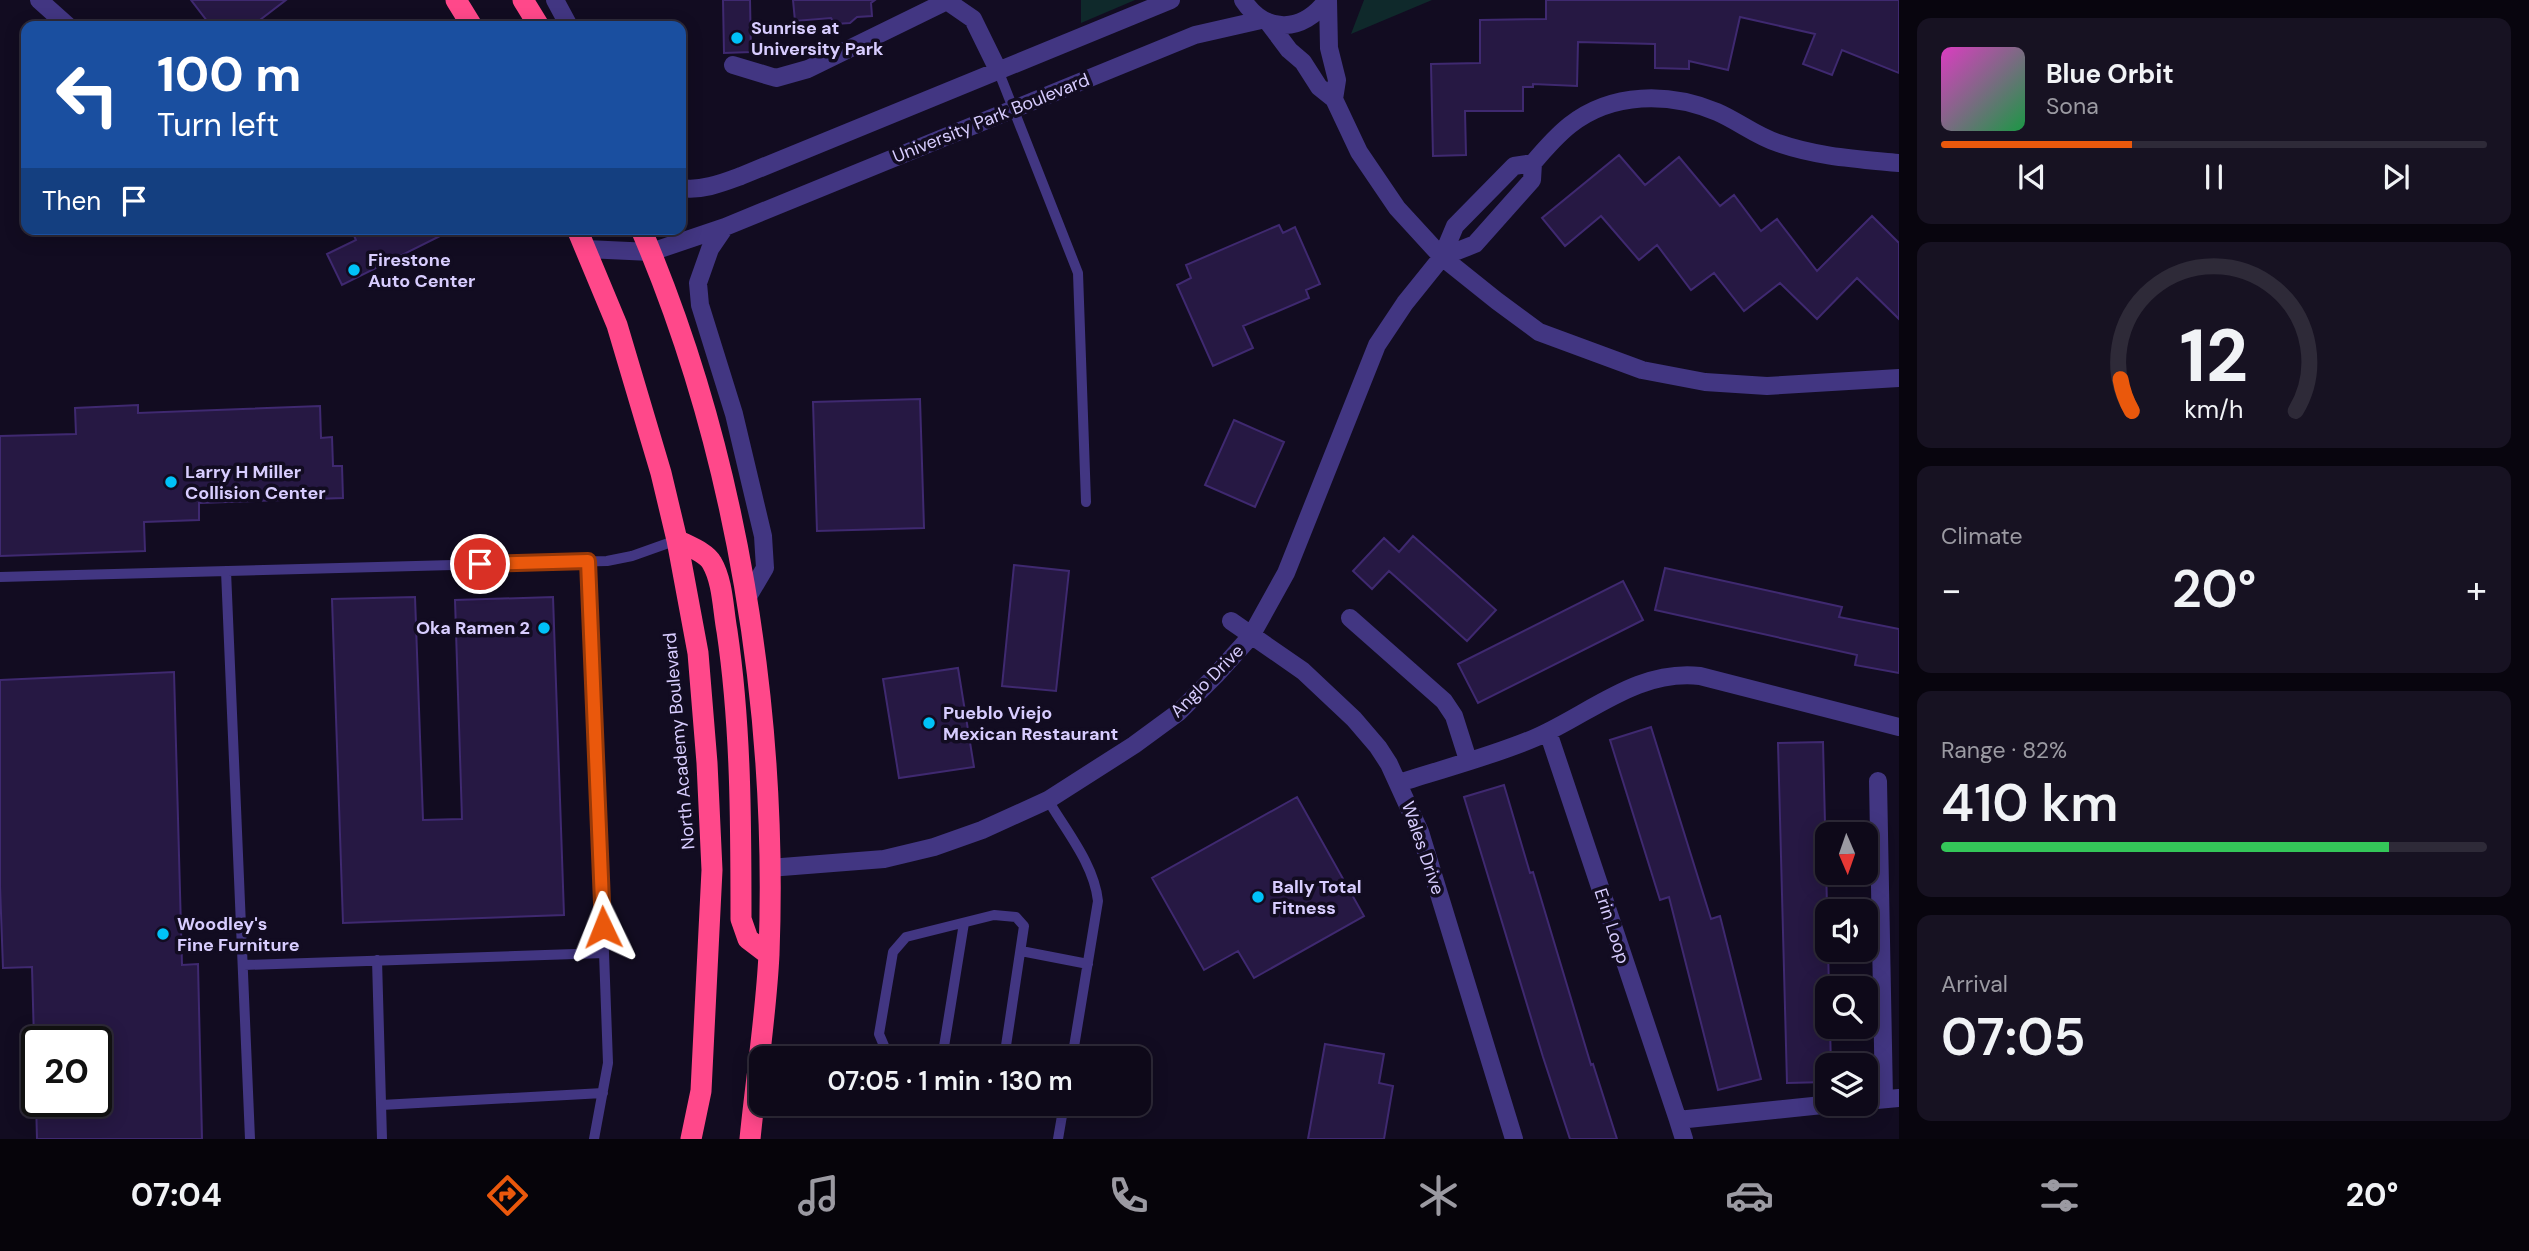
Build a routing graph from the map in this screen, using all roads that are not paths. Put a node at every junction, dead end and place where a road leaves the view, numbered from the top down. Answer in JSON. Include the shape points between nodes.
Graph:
{"nodes":[{"id":1,"x":456,"y":0,"type":"edge"},
{"id":2,"x":523,"y":0,"type":"edge"},
{"id":3,"x":555,"y":0,"type":"edge"},
{"id":4,"x":947,"y":0,"type":"edge"},
{"id":5,"x":1171,"y":0,"type":"edge"},
{"id":6,"x":1242,"y":0,"type":"edge"},
{"id":7,"x":1327,"y":0,"type":"edge"},
{"id":8,"x":46,"y":2,"type":"edge"},
{"id":9,"x":63,"y":21,"type":"edge"},
{"id":10,"x":467,"y":21,"type":"edge"},
{"id":11,"x":536,"y":21,"type":"edge"},
{"id":12,"x":566,"y":21,"type":"edge"},
{"id":13,"x":1265,"y":21,"type":"junction"},
{"id":14,"x":733,"y":65,"type":"dead end"},
{"id":15,"x":998,"y":70,"type":"junction"},
{"id":16,"x":1334,"y":99,"type":"junction"},
{"id":17,"x":1013,"y":110,"type":"junction"},
{"id":18,"x":1533,"y":163,"type":"junction"},
{"id":19,"x":1899,"y":163,"type":"edge"},
{"id":20,"x":686,"y":188,"type":"edge"},
{"id":21,"x":725,"y":227,"type":"junction"},
{"id":22,"x":580,"y":235,"type":"edge"},
{"id":23,"x":644,"y":235,"type":"edge"},
{"id":24,"x":586,"y":249,"type":"junction"},
{"id":25,"x":651,"y":252,"type":"junction"},
{"id":26,"x":1442,"y":257,"type":"junction"},
{"id":27,"x":1899,"y":378,"type":"edge"},
{"id":28,"x":1086,"y":502,"type":"dead end"},
{"id":29,"x":677,"y":540,"type":"junction"},
{"id":30,"x":588,"y":561,"type":"junction"},
{"id":31,"x":226,"y":571,"type":"junction"},
{"id":32,"x":0,"y":578,"type":"edge"},
{"id":33,"x":746,"y":600,"type":"junction"},
{"id":34,"x":1350,"y":618,"type":"dead end"},
{"id":35,"x":1231,"y":621,"type":"dead end"},
{"id":36,"x":1251,"y":636,"type":"junction"},
{"id":37,"x":1899,"y":727,"type":"edge"},
{"id":38,"x":1548,"y":732,"type":"junction"},
{"id":39,"x":1468,"y":760,"type":"junction"},
{"id":40,"x":1878,"y":781,"type":"dead end"},
{"id":41,"x":1399,"y":783,"type":"junction"},
{"id":42,"x":1048,"y":800,"type":"junction"},
{"id":43,"x":769,"y":868,"type":"junction"},
{"id":44,"x":964,"y":923,"type":"junction"},
{"id":45,"x":1021,"y":951,"type":"junction"},
{"id":46,"x":604,"y":953,"type":"junction"},
{"id":47,"x":769,"y":956,"type":"junction"},
{"id":48,"x":377,"y":960,"type":"junction"},
{"id":49,"x":1088,"y":964,"type":"junction"},
{"id":50,"x":244,"y":965,"type":"junction"},
{"id":51,"x":884,"y":1046,"type":"edge"},
{"id":52,"x":944,"y":1046,"type":"edge"},
{"id":53,"x":1005,"y":1046,"type":"edge"},
{"id":54,"x":1074,"y":1046,"type":"edge"},
{"id":55,"x":603,"y":1093,"type":"junction"},
{"id":56,"x":1891,"y":1099,"type":"edge"},
{"id":57,"x":381,"y":1105,"type":"junction"},
{"id":58,"x":1815,"y":1106,"type":"edge"},
{"id":59,"x":1062,"y":1116,"type":"edge"},
{"id":60,"x":1678,"y":1119,"type":"junction"},
{"id":61,"x":250,"y":1139,"type":"edge"},
{"id":62,"x":382,"y":1139,"type":"edge"},
{"id":63,"x":594,"y":1139,"type":"edge"},
{"id":64,"x":691,"y":1139,"type":"edge"},
{"id":65,"x":750,"y":1139,"type":"edge"},
{"id":66,"x":1058,"y":1139,"type":"edge"},
{"id":67,"x":1514,"y":1139,"type":"edge"},
{"id":68,"x":1684,"y":1139,"type":"edge"}],
"edges":[{"from":1,"to":10,"type":"highway"},
{"from":2,"to":11,"type":"highway"},
{"from":3,"to":12,"type":"street"},
{"from":4,"to":14,"type":"street","via":[[808,69],[776,78]]},
{"from":4,"to":15,"type":"street","via":[[973,19]]},
{"from":5,"to":15,"type":"street"},
{"from":6,"to":13,"type":"street"},
{"from":7,"to":13,"type":"street","name":"University Park Boulevard","via":[[1306,21],[1291,25]]},
{"from":7,"to":16,"type":"street","via":[[1329,48],[1337,80]]},
{"from":8,"to":9,"type":"street"},
{"from":13,"to":16,"type":"street"},
{"from":13,"to":17,"type":"street","name":"University Park Boulevard","via":[[1195,35]]},
{"from":15,"to":17,"type":"lane"},
{"from":15,"to":20,"type":"street","via":[[716,185]]},
{"from":16,"to":26,"type":"street","via":[[1359,152],[1397,208]]},
{"from":17,"to":21,"type":"street","name":"University Park Boulevard"},
{"from":17,"to":28,"type":"lane","via":[[1078,273]]},
{"from":18,"to":19,"type":"street","via":[[1570,125],[1595,109],[1662,97],[1720,113],[1747,130],[1807,153]]},
{"from":18,"to":26,"type":"street","via":[[1514,166],[1463,217]]},
{"from":18,"to":26,"type":"street","via":[[1532,180],[1475,244]]},
{"from":21,"to":25,"type":"street","name":"University Park Boulevard"},
{"from":21,"to":33,"type":"street","via":[[710,249],[698,283],[762,536],[765,568]]},
{"from":22,"to":24,"type":"highway","name":"North Academy Boulevard"},
{"from":23,"to":25,"type":"highway"},
{"from":24,"to":25,"type":"street","name":"University Park Boulevard"},
{"from":24,"to":29,"type":"highway","name":"North Academy Boulevard","via":[[617,326]]},
{"from":25,"to":33,"type":"highway","via":[[685,345],[719,464]]},
{"from":26,"to":27,"type":"street","via":[[1539,332],[1642,370],[1705,382],[1767,386]]},
{"from":26,"to":36,"type":"street","name":"Anglo Drive","via":[[1377,345],[1286,573]]},
{"from":29,"to":30,"type":"lane","via":[[632,556]]},
{"from":29,"to":47,"type":"highway","via":[[712,562],[721,594],[738,747],[741,919],[748,939]]},
{"from":29,"to":64,"type":"highway","name":"North Academy Boulevard","via":[[698,653],[712,870],[701,1091]]},
{"from":30,"to":31,"type":"lane"},
{"from":30,"to":46,"type":"lane"},
{"from":31,"to":32,"type":"lane"},
{"from":31,"to":50,"type":"lane"},
{"from":33,"to":43,"type":"highway","via":[[768,785]]},
{"from":34,"to":39,"type":"street","via":[[1444,701],[1454,716]]},
{"from":35,"to":36,"type":"street","name":"Wales Drive"},
{"from":36,"to":41,"type":"street","name":"Wales Drive","via":[[1303,671],[1354,719],[1378,747]]},
{"from":36,"to":42,"type":"street","name":"Anglo Drive","via":[[1179,712]]},
{"from":37,"to":38,"type":"street","via":[[1700,676],[1678,675],[1635,685]]},
{"from":38,"to":39,"type":"street"},
{"from":38,"to":60,"type":"street","name":"Erin Loop"},
{"from":39,"to":41,"type":"street"},
{"from":40,"to":56,"type":"street"},
{"from":41,"to":67,"type":"street","name":"Wales Drive","via":[[1420,832]]},
{"from":42,"to":43,"type":"street","name":"Anglo Drive","via":[[934,847],[884,859]]},
{"from":42,"to":49,"type":"lane","via":[[1097,891]]},
{"from":43,"to":47,"type":"highway"},
{"from":44,"to":45,"type":"lane","via":[[994,915],[1016,918],[1024,926]]},
{"from":44,"to":51,"type":"lane","via":[[906,937],[893,951],[879,1034]]},
{"from":44,"to":52,"type":"lane"},
{"from":45,"to":49,"type":"lane"},
{"from":45,"to":53,"type":"lane"},
{"from":46,"to":48,"type":"lane"},
{"from":46,"to":55,"type":"lane","via":[[608,1063]]},
{"from":47,"to":65,"type":"highway"},
{"from":48,"to":50,"type":"lane"},
{"from":48,"to":57,"type":"lane"},
{"from":49,"to":54,"type":"lane"},
{"from":50,"to":61,"type":"lane"},
{"from":55,"to":57,"type":"lane"},
{"from":55,"to":63,"type":"lane"},
{"from":57,"to":62,"type":"lane"},
{"from":58,"to":60,"type":"street"},
{"from":59,"to":66,"type":"lane"},
{"from":60,"to":68,"type":"street","name":"Erin Loop"}]}
